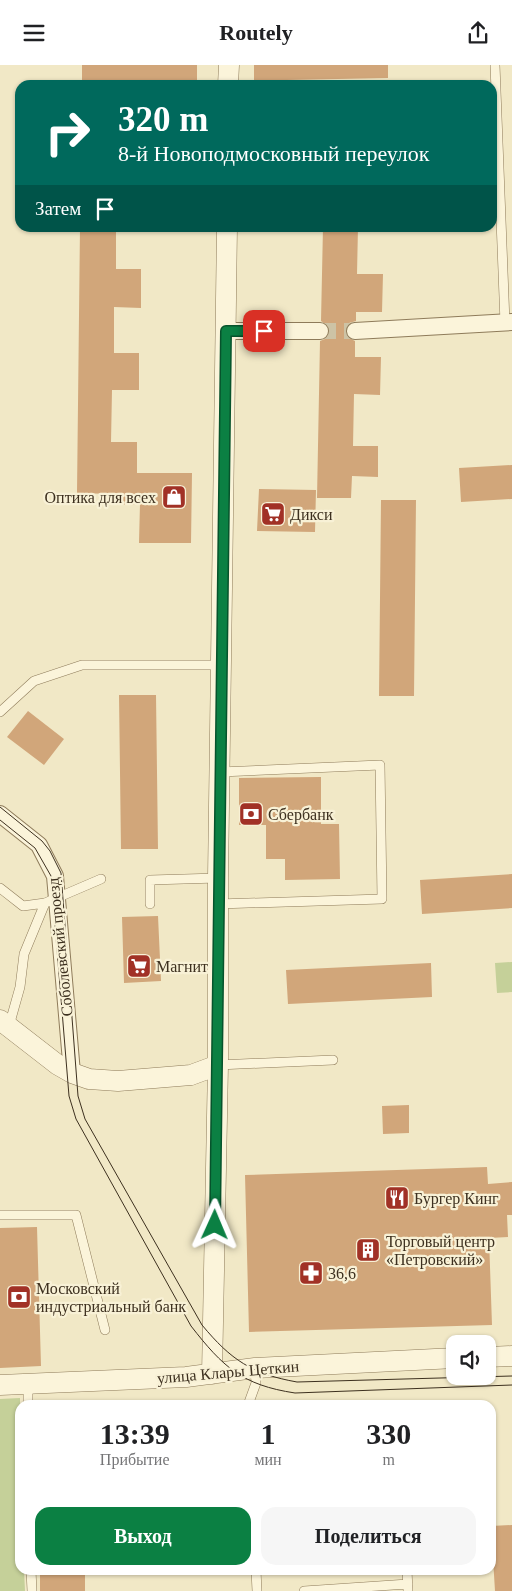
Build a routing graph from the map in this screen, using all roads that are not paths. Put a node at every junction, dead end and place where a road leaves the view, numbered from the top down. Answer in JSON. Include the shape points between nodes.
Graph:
{"nodes":[{"id":1,"x":229,"y":65,"type":"edge"},
{"id":2,"x":495,"y":65,"type":"edge"},
{"id":3,"x":228,"y":80,"type":"edge"},
{"id":4,"x":496,"y":80,"type":"edge"},
{"id":5,"x":497,"y":105,"type":"edge"},
{"id":6,"x":227,"y":232,"type":"edge"},
{"id":7,"x":508,"y":322,"type":"edge"},
{"id":8,"x":226,"y":331,"type":"junction"},
{"id":9,"x":320,"y":331,"type":"tunnel mouth"},
{"id":10,"x":356,"y":331,"type":"tunnel mouth"},
{"id":11,"x":221,"y":665,"type":"junction"},
{"id":12,"x":0,"y":713,"type":"edge"},
{"id":13,"x":220,"y":772,"type":"junction"},
{"id":14,"x":0,"y":814,"type":"edge"},
{"id":15,"x":218,"y":878,"type":"junction"},
{"id":16,"x":101,"y":879,"type":"dead end"},
{"id":17,"x":0,"y":888,"type":"edge"},
{"id":18,"x":51,"y":901,"type":"junction"},
{"id":19,"x":150,"y":904,"type":"dead end"},
{"id":20,"x":218,"y":904,"type":"junction"},
{"id":21,"x":4,"y":1023,"type":"edge"},
{"id":22,"x":333,"y":1059,"type":"dead end"},
{"id":23,"x":218,"y":1065,"type":"junction"},
{"id":24,"x":72,"y":1073,"type":"junction"},
{"id":25,"x":0,"y":1215,"type":"edge"},
{"id":26,"x":105,"y":1330,"type":"dead end"},
{"id":27,"x":512,"y":1356,"type":"edge"},
{"id":28,"x":496,"y":1357,"type":"edge"},
{"id":29,"x":446,"y":1358,"type":"edge"},
{"id":30,"x":255,"y":1368,"type":"junction"},
{"id":31,"x":212,"y":1373,"type":"junction"},
{"id":32,"x":28,"y":1383,"type":"junction"},
{"id":33,"x":0,"y":1385,"type":"edge"},
{"id":34,"x":28,"y":1400,"type":"edge"},
{"id":35,"x":250,"y":1400,"type":"edge"},
{"id":36,"x":32,"y":1575,"type":"edge"},
{"id":37,"x":256,"y":1575,"type":"edge"},
{"id":38,"x":407,"y":1575,"type":"edge"},
{"id":39,"x":408,"y":1588,"type":"edge"},
{"id":40,"x":32,"y":1591,"type":"edge"},
{"id":41,"x":257,"y":1591,"type":"edge"},
{"id":42,"x":304,"y":1591,"type":"edge"}],
"edges":[{"from":1,"to":3,"type":"street"},
{"from":2,"to":4,"type":"lane"},
{"from":5,"to":7,"type":"lane"},
{"from":6,"to":8,"type":"street"},
{"from":7,"to":10,"type":"street"},
{"from":8,"to":9,"type":"street"},
{"from":8,"to":11,"type":"street"},
{"from":11,"to":12,"type":"lane","via":[[82,665],[34,681]]},
{"from":11,"to":13,"type":"street"},
{"from":13,"to":15,"type":"street"},
{"from":13,"to":20,"type":"lane","via":[[380,765],[382,899]]},
{"from":14,"to":18,"type":"street","name":"Соболевский проезд","via":[[39,845],[55,875]]},
{"from":15,"to":19,"type":"lane","via":[[150,880]]},
{"from":15,"to":20,"type":"street"},
{"from":16,"to":18,"type":"lane"},
{"from":17,"to":18,"type":"lane","via":[[23,906]]},
{"from":18,"to":21,"type":"lane","via":[[24,954],[20,987]]},
{"from":18,"to":24,"type":"street","name":"Соболевский проезд"},
{"from":20,"to":23,"type":"street"},
{"from":21,"to":24,"type":"street"},
{"from":22,"to":23,"type":"lane"},
{"from":23,"to":24,"type":"street","via":[[191,1075],[118,1081],[89,1079]]},
{"from":23,"to":31,"type":"street"},
{"from":25,"to":26,"type":"lane","via":[[76,1215]]},
{"from":27,"to":28,"type":"street"},
{"from":29,"to":30,"type":"street","name":"улица Клары Цеткин"},
{"from":30,"to":31,"type":"street","name":"улица Клары Цеткин"},
{"from":30,"to":35,"type":"lane","via":[[256,1383]]},
{"from":31,"to":32,"type":"street","name":"улица Клары Цеткин","via":[[186,1377]]},
{"from":32,"to":33,"type":"street","name":"улица Клары Цеткин"},
{"from":32,"to":34,"type":"lane"},
{"from":36,"to":40,"type":"lane"},
{"from":37,"to":41,"type":"lane"},
{"from":38,"to":39,"type":"lane"},
{"from":39,"to":42,"type":"lane"}]}
